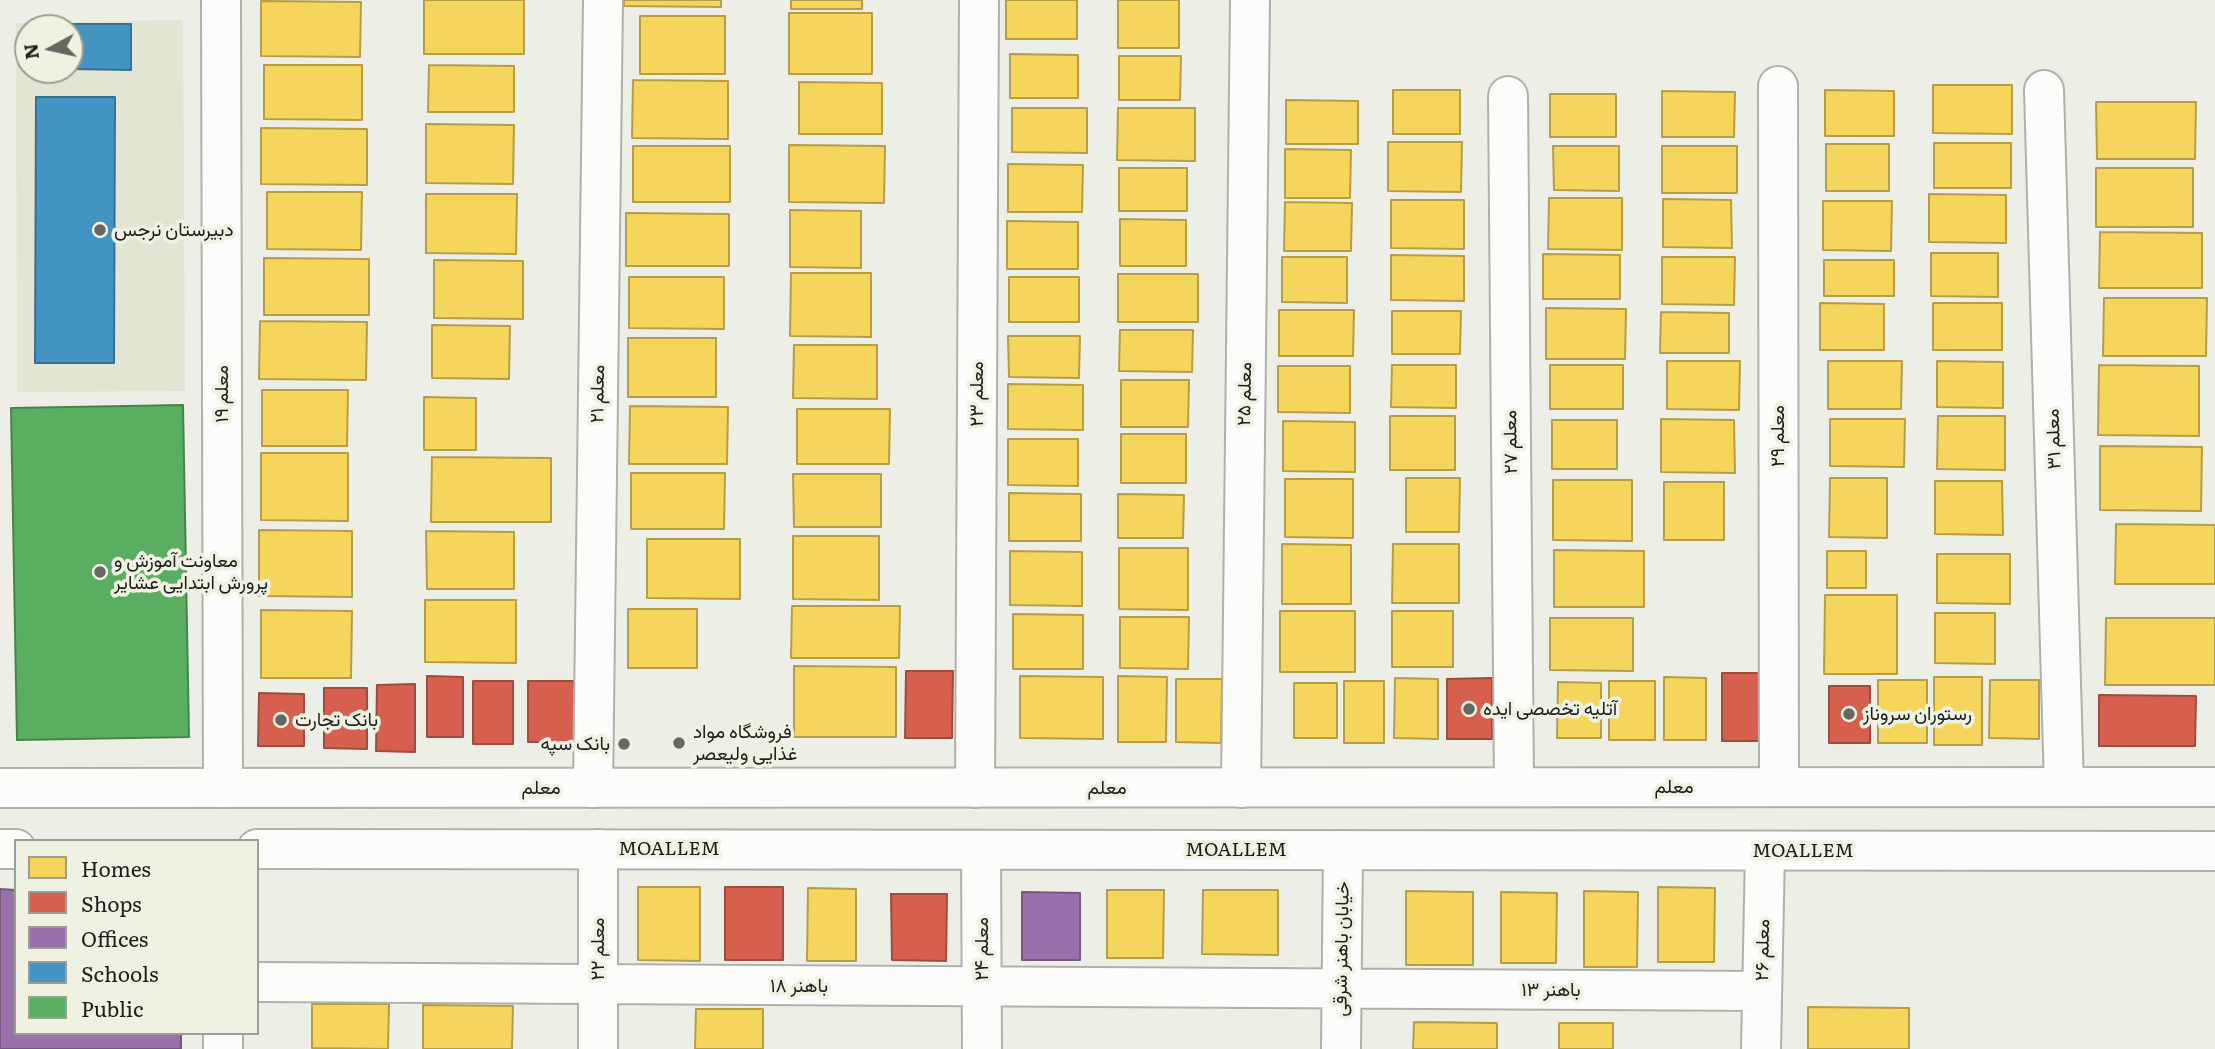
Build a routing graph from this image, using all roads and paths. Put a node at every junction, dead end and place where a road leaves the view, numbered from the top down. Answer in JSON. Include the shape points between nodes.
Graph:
{"nodes":[{"id":1,"x":221,"y":0,"type":"edge"},
{"id":2,"x":603,"y":0,"type":"edge"},
{"id":3,"x":979,"y":0,"type":"edge"},
{"id":4,"x":1250,"y":0,"type":"edge"},
{"id":5,"x":1778,"y":86,"type":"dead end"},
{"id":6,"x":2044,"y":90,"type":"dead end"},
{"id":7,"x":1508,"y":96,"type":"dead end"},
{"id":8,"x":1514,"y":787,"type":"junction"},
{"id":9,"x":1779,"y":787,"type":"junction"},
{"id":10,"x":2064,"y":787,"type":"junction"},
{"id":11,"x":2215,"y":787,"type":"edge"},
{"id":12,"x":0,"y":788,"type":"edge"},
{"id":13,"x":223,"y":788,"type":"junction"},
{"id":14,"x":593,"y":788,"type":"junction"},
{"id":15,"x":975,"y":788,"type":"junction"},
{"id":16,"x":1241,"y":788,"type":"junction"},
{"id":17,"x":259,"y":849,"type":"edge"},
{"id":18,"x":598,"y":849,"type":"junction"},
{"id":19,"x":981,"y":850,"type":"junction"},
{"id":20,"x":1343,"y":850,"type":"junction"},
{"id":21,"x":1765,"y":851,"type":"junction"},
{"id":22,"x":2215,"y":851,"type":"edge"},
{"id":23,"x":259,"y":982,"type":"edge"},
{"id":24,"x":598,"y":985,"type":"junction"},
{"id":25,"x":982,"y":988,"type":"junction"},
{"id":26,"x":1341,"y":990,"type":"junction"},
{"id":27,"x":1762,"y":991,"type":"junction"},
{"id":28,"x":598,"y":1049,"type":"edge"},
{"id":29,"x":982,"y":1049,"type":"edge"},
{"id":30,"x":1341,"y":1049,"type":"edge"},
{"id":31,"x":1761,"y":1049,"type":"edge"}],
"edges":[{"from":1,"to":13,"type":"street","name":"معلم ۱۹"},
{"from":2,"to":14,"type":"street","name":"معلم ۲۱"},
{"from":3,"to":15,"type":"street","name":"معلم ۲۳"},
{"from":4,"to":16,"type":"street","name":"معلم ۲۵"},
{"from":5,"to":9,"type":"street","name":"معلم ۲۹"},
{"from":6,"to":10,"type":"street","name":"معلم ۳۱"},
{"from":7,"to":8,"type":"street","name":"معلم ۲۷"},
{"from":8,"to":9,"type":"street","name":"معلم"},
{"from":8,"to":16,"type":"street","name":"معلم"},
{"from":9,"to":10,"type":"street","name":"معلم"},
{"from":10,"to":11,"type":"street","name":"معلم"},
{"from":12,"to":13,"type":"street","name":"معلم"},
{"from":13,"to":14,"type":"street","name":"معلم"},
{"from":14,"to":15,"type":"street","name":"معلم"},
{"from":15,"to":16,"type":"street","name":"معلم"},
{"from":17,"to":18,"type":"street","name":"MOALLEM"},
{"from":18,"to":19,"type":"street","name":"MOALLEM"},
{"from":18,"to":24,"type":"street","name":"معلم ۲۲"},
{"from":19,"to":20,"type":"street","name":"MOALLEM"},
{"from":19,"to":25,"type":"street","name":"معلم ۲۴"},
{"from":20,"to":21,"type":"street","name":"MOALLEM"},
{"from":20,"to":26,"type":"street","name":"خیابان باهنر شرقی"},
{"from":21,"to":22,"type":"street","name":"MOALLEM"},
{"from":21,"to":27,"type":"street","name":"معلم ۲۶"},
{"from":23,"to":24,"type":"street","name":"باهنر ۱۸"},
{"from":24,"to":25,"type":"street","name":"باهنر ۱۸"},
{"from":24,"to":28,"type":"street","name":"معلم ۲۲"},
{"from":25,"to":26,"type":"street","name":"باهنر ۱۸"},
{"from":25,"to":29,"type":"street","name":"معلم ۲۴"},
{"from":26,"to":27,"type":"street","name":"باهنر ۱۳"},
{"from":26,"to":30,"type":"street","name":"خیابان باهنر شرقی"},
{"from":27,"to":31,"type":"street","name":"معلم ۲۶"}]}
